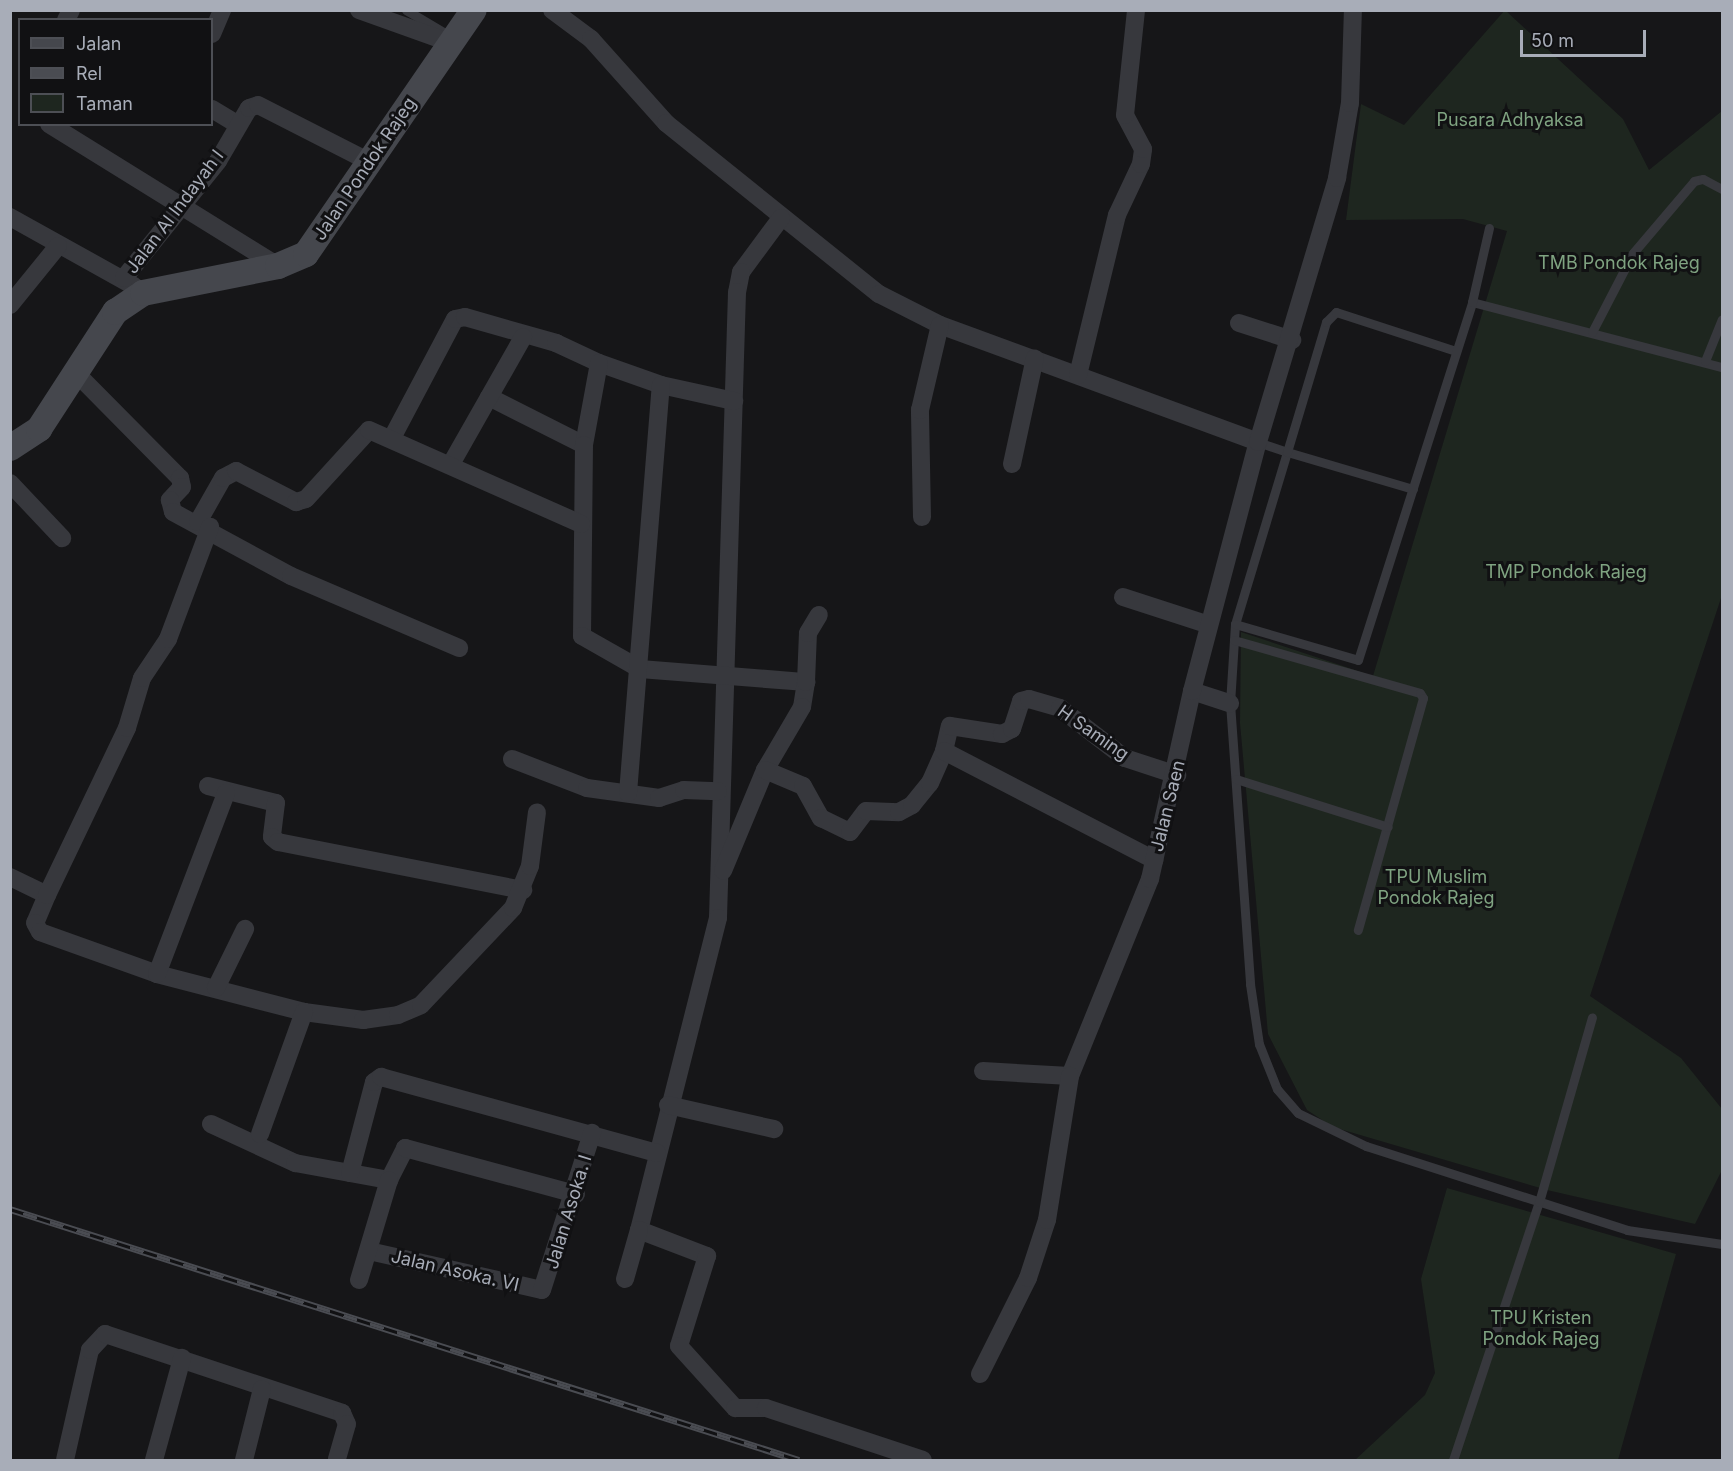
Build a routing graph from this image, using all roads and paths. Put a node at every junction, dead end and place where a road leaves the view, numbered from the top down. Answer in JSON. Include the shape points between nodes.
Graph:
{"nodes":[{"id":1,"x":222,"y":10,"type":"edge"},
{"id":2,"x":359,"y":10,"type":"edge"},
{"id":3,"x":406,"y":10,"type":"edge"},
{"id":4,"x":474,"y":10,"type":"edge"},
{"id":5,"x":552,"y":10,"type":"edge"},
{"id":6,"x":1137,"y":10,"type":"edge"},
{"id":7,"x":1353,"y":10,"type":"edge"},
{"id":8,"x":213,"y":31,"type":"edge"},
{"id":9,"x":453,"y":41,"type":"junction"},
{"id":10,"x":213,"y":110,"type":"edge"},
{"id":11,"x":237,"y":124,"type":"junction"},
{"id":12,"x":52,"y":126,"type":"edge"},
{"id":13,"x":370,"y":162,"type":"junction"},
{"id":14,"x":1722,"y":189,"type":"edge"},
{"id":15,"x":181,"y":209,"type":"junction"},
{"id":16,"x":10,"y":217,"type":"edge"},
{"id":17,"x":788,"y":224,"type":"junction"},
{"id":18,"x":1489,"y":228,"type":"dead end"},
{"id":19,"x":58,"y":246,"type":"junction"},
{"id":20,"x":278,"y":266,"type":"junction"},
{"id":21,"x":134,"y":286,"type":"junction"},
{"id":22,"x":1472,"y":302,"type":"junction"},
{"id":23,"x":10,"y":305,"type":"edge"},
{"id":24,"x":1722,"y":319,"type":"edge"},
{"id":25,"x":1239,"y":323,"type":"dead end"},
{"id":26,"x":940,"y":325,"type":"junction"},
{"id":27,"x":1593,"y":332,"type":"junction"},
{"id":28,"x":523,"y":337,"type":"junction"},
{"id":29,"x":1292,"y":340,"type":"junction"},
{"id":30,"x":1456,"y":351,"type":"junction"},
{"id":31,"x":1035,"y":358,"type":"junction"},
{"id":32,"x":1705,"y":361,"type":"junction"},
{"id":33,"x":599,"y":363,"type":"junction"},
{"id":34,"x":1722,"y":367,"type":"edge"},
{"id":35,"x":74,"y":371,"type":"junction"},
{"id":36,"x":1078,"y":375,"type":"junction"},
{"id":37,"x":661,"y":385,"type":"junction"},
{"id":38,"x":489,"y":397,"type":"junction"},
{"id":39,"x":734,"y":401,"type":"junction"},
{"id":40,"x":393,"y":436,"type":"junction"},
{"id":41,"x":1258,"y":442,"type":"junction"},
{"id":42,"x":584,"y":445,"type":"junction"},
{"id":43,"x":10,"y":448,"type":"edge"},
{"id":44,"x":1287,"y":452,"type":"junction"},
{"id":45,"x":451,"y":464,"type":"junction"},
{"id":46,"x":1012,"y":464,"type":"dead end"},
{"id":47,"x":10,"y":483,"type":"edge"},
{"id":48,"x":1413,"y":489,"type":"junction"},
{"id":49,"x":922,"y":517,"type":"dead end"},
{"id":50,"x":581,"y":524,"type":"junction"},
{"id":51,"x":204,"y":525,"type":"junction"},
{"id":52,"x":62,"y":538,"type":"dead end"},
{"id":53,"x":1123,"y":597,"type":"dead end"},
{"id":54,"x":819,"y":615,"type":"dead end"},
{"id":55,"x":1235,"y":624,"type":"junction"},
{"id":56,"x":1209,"y":625,"type":"junction"},
{"id":57,"x":1234,"y":640,"type":"junction"},
{"id":58,"x":459,"y":648,"type":"dead end"},
{"id":59,"x":640,"y":669,"type":"junction"},
{"id":60,"x":725,"y":677,"type":"junction"},
{"id":61,"x":806,"y":682,"type":"junction"},
{"id":62,"x":1194,"y":692,"type":"junction"},
{"id":63,"x":1228,"y":702,"type":"junction"},
{"id":64,"x":944,"y":751,"type":"junction"},
{"id":65,"x":512,"y":759,"type":"dead end"},
{"id":66,"x":765,"y":770,"type":"junction"},
{"id":67,"x":1177,"y":775,"type":"junction"},
{"id":68,"x":1236,"y":779,"type":"junction"},
{"id":69,"x":208,"y":786,"type":"dead end"},
{"id":70,"x":718,"y":791,"type":"junction"},
{"id":71,"x":226,"y":793,"type":"junction"},
{"id":72,"x":628,"y":793,"type":"junction"},
{"id":73,"x":537,"y":812,"type":"dead end"},
{"id":74,"x":1388,"y":828,"type":"junction"},
{"id":75,"x":1154,"y":860,"type":"junction"},
{"id":76,"x":10,"y":877,"type":"edge"},
{"id":77,"x":719,"y":879,"type":"junction"},
{"id":78,"x":523,"y":890,"type":"junction"},
{"id":79,"x":47,"y":895,"type":"junction"},
{"id":80,"x":245,"y":929,"type":"dead end"},
{"id":81,"x":1358,"y":930,"type":"dead end"},
{"id":82,"x":157,"y":974,"type":"junction"},
{"id":83,"x":216,"y":988,"type":"junction"},
{"id":84,"x":304,"y":1012,"type":"junction"},
{"id":85,"x":1592,"y":1017,"type":"dead end"},
{"id":86,"x":983,"y":1071,"type":"dead end"},
{"id":87,"x":1070,"y":1076,"type":"junction"},
{"id":88,"x":668,"y":1105,"type":"junction"},
{"id":89,"x":211,"y":1124,"type":"dead end"},
{"id":90,"x":774,"y":1129,"type":"dead end"},
{"id":91,"x":592,"y":1133,"type":"junction"},
{"id":92,"x":260,"y":1134,"type":"dead end"},
{"id":93,"x":657,"y":1153,"type":"junction"},
{"id":94,"x":350,"y":1173,"type":"junction"},
{"id":95,"x":389,"y":1180,"type":"junction"},
{"id":96,"x":576,"y":1194,"type":"junction"},
{"id":97,"x":1539,"y":1202,"type":"junction"},
{"id":98,"x":639,"y":1230,"type":"junction"},
{"id":99,"x":1722,"y":1244,"type":"edge"},
{"id":100,"x":369,"y":1251,"type":"junction"},
{"id":101,"x":625,"y":1279,"type":"dead end"},
{"id":102,"x":359,"y":1280,"type":"dead end"},
{"id":103,"x":542,"y":1290,"type":"joint"},
{"id":104,"x":182,"y":1358,"type":"junction"},
{"id":105,"x":980,"y":1374,"type":"dead end"},
{"id":106,"x":262,"y":1389,"type":"junction"},
{"id":107,"x":64,"y":1461,"type":"edge"},
{"id":108,"x":154,"y":1461,"type":"edge"},
{"id":109,"x":244,"y":1461,"type":"edge"},
{"id":110,"x":337,"y":1461,"type":"edge"},
{"id":111,"x":923,"y":1461,"type":"edge"},
{"id":112,"x":1453,"y":1461,"type":"edge"}],
"edges":[{"from":1,"to":8,"type":"street"},
{"from":2,"to":9,"type":"street"},
{"from":3,"to":9,"type":"lane"},
{"from":4,"to":9,"type":"main road","name":"Jalan Pondok Rajeg"},
{"from":5,"to":17,"type":"street","via":[[591,39],[666,123]]},
{"from":6,"to":36,"type":"street","via":[[1125,115],[1143,149],[1141,164],[1117,215]]},
{"from":7,"to":29,"type":"street","name":"Jalan Saen","via":[[1350,103],[1337,177]]},
{"from":9,"to":13,"type":"main road","name":"Jalan Pondok Rajeg"},
{"from":10,"to":11,"type":"street"},
{"from":11,"to":13,"type":"street","name":"Jalan Al Indayah I","via":[[258,105]]},
{"from":11,"to":15,"type":"street","name":"Jalan Al Indayah I","via":[[218,161]]},
{"from":12,"to":15,"type":"street"},
{"from":13,"to":20,"type":"main road","name":"Jalan Pondok Rajeg","via":[[319,241],[306,254]]},
{"from":14,"to":27,"type":"lane","via":[[1704,179],[1694,181],[1633,253]]},
{"from":15,"to":20,"type":"street"},
{"from":15,"to":21,"type":"street","name":"Jalan Al Indayah I"},
{"from":16,"to":19,"type":"street"},
{"from":17,"to":26,"type":"street","via":[[879,294]]},
{"from":17,"to":39,"type":"street","via":[[768,232],[741,273]]},
{"from":18,"to":22,"type":"lane"},
{"from":19,"to":21,"type":"street"},
{"from":19,"to":23,"type":"street"},
{"from":20,"to":21,"type":"main road","name":"Jalan Pondok Rajeg"},
{"from":21,"to":35,"type":"main road","name":"Jalan Pondok Rajeg"},
{"from":22,"to":27,"type":"lane"},
{"from":22,"to":30,"type":"lane"},
{"from":24,"to":32,"type":"lane"},
{"from":25,"to":29,"type":"street"},
{"from":26,"to":31,"type":"street"},
{"from":26,"to":49,"type":"street","via":[[920,410]]},
{"from":27,"to":32,"type":"lane"},
{"from":28,"to":33,"type":"street","via":[[556,343]]},
{"from":28,"to":38,"type":"street"},
{"from":28,"to":40,"type":"street","via":[[465,317],[455,319]]},
{"from":29,"to":41,"type":"street","name":"Jalan Saen"},
{"from":30,"to":44,"type":"lane","via":[[1336,312],[1329,315]]},
{"from":30,"to":48,"type":"lane"},
{"from":31,"to":36,"type":"street"},
{"from":31,"to":46,"type":"street"},
{"from":32,"to":34,"type":"lane"},
{"from":33,"to":37,"type":"street"},
{"from":33,"to":42,"type":"street"},
{"from":35,"to":43,"type":"main road","name":"Jalan Pondok Rajeg","via":[[39,429]]},
{"from":35,"to":51,"type":"street","via":[[180,478],[182,487],[170,506]]},
{"from":36,"to":41,"type":"street"},
{"from":37,"to":39,"type":"street"},
{"from":37,"to":59,"type":"street"},
{"from":38,"to":42,"type":"street"},
{"from":38,"to":45,"type":"street"},
{"from":39,"to":60,"type":"street"},
{"from":40,"to":45,"type":"street"},
{"from":40,"to":51,"type":"street","via":[[365,431],[302,501],[236,471],[228,473]]},
{"from":41,"to":44,"type":"lane"},
{"from":41,"to":56,"type":"street","name":"Jalan Saen"},
{"from":42,"to":50,"type":"street"},
{"from":44,"to":48,"type":"lane"},
{"from":44,"to":55,"type":"lane"},
{"from":45,"to":50,"type":"street"},
{"from":47,"to":52,"type":"street"},
{"from":48,"to":55,"type":"lane","via":[[1358,660]]},
{"from":50,"to":59,"type":"street","via":[[582,636]]},
{"from":51,"to":58,"type":"street","via":[[291,576]]},
{"from":51,"to":79,"type":"street","via":[[168,639],[142,678],[127,728]]},
{"from":53,"to":56,"type":"street"},
{"from":54,"to":61,"type":"street","via":[[808,633]]},
{"from":55,"to":57,"type":"lane"},
{"from":56,"to":62,"type":"street","name":"Jalan Saen"},
{"from":57,"to":63,"type":"lane"},
{"from":57,"to":74,"type":"lane","via":[[1420,693]]},
{"from":59,"to":60,"type":"street"},
{"from":59,"to":72,"type":"street"},
{"from":60,"to":61,"type":"street"},
{"from":60,"to":70,"type":"street"},
{"from":61,"to":66,"type":"street","via":[[802,706]]},
{"from":62,"to":63,"type":"street"},
{"from":62,"to":67,"type":"street","name":"Jalan Saen"},
{"from":63,"to":68,"type":"lane"},
{"from":64,"to":66,"type":"street","name":"H Saming","via":[[930,783],[912,805],[899,812],[866,811],[850,832],[821,818],[803,786]]},
{"from":64,"to":67,"type":"street","name":"H Saming","via":[[950,726],[1002,734],[1012,729],[1021,701],[1029,699],[1060,708],[1125,758]]},
{"from":64,"to":75,"type":"street","via":[[1021,787],[1092,831]]},
{"from":65,"to":72,"type":"street","via":[[563,783]]},
{"from":66,"to":77,"type":"street"},
{"from":67,"to":75,"type":"street","name":"Jalan Saen"},
{"from":68,"to":74,"type":"lane"},
{"from":68,"to":97,"type":"lane","via":[[1250,984],[1259,1044],[1277,1089],[1298,1113],[1333,1134]]},
{"from":69,"to":71,"type":"street"},
{"from":70,"to":72,"type":"street","via":[[684,790],[659,798]]},
{"from":70,"to":77,"type":"street"},
{"from":71,"to":78,"type":"street","via":[[276,803],[272,837],[278,842]]},
{"from":71,"to":82,"type":"street"},
{"from":73,"to":78,"type":"street"},
{"from":74,"to":81,"type":"lane"},
{"from":75,"to":87,"type":"street","name":"Jalan Saen"},
{"from":76,"to":79,"type":"street"},
{"from":77,"to":88,"type":"street","via":[[718,918]]},
{"from":78,"to":84,"type":"street","via":[[446,984],[421,1005],[398,1015],[363,1020]]},
{"from":79,"to":82,"type":"street","via":[[35,923],[40,932]]},
{"from":80,"to":83,"type":"street"},
{"from":82,"to":83,"type":"street"},
{"from":83,"to":84,"type":"street"},
{"from":84,"to":92,"type":"street"},
{"from":85,"to":97,"type":"lane"},
{"from":86,"to":87,"type":"street"},
{"from":87,"to":105,"type":"street","name":"Jalan Saen","via":[[1047,1220],[1028,1278]]},
{"from":88,"to":90,"type":"street"},
{"from":88,"to":93,"type":"street"},
{"from":89,"to":94,"type":"street","via":[[295,1163]]},
{"from":91,"to":93,"type":"street"},
{"from":91,"to":94,"type":"street","via":[[381,1077],[374,1082]]},
{"from":91,"to":96,"type":"street","name":"Jalan Asoka. I"},
{"from":93,"to":98,"type":"street"},
{"from":94,"to":95,"type":"street"},
{"from":95,"to":96,"type":"street","via":[[405,1148]]},
{"from":95,"to":100,"type":"street"},
{"from":96,"to":103,"type":"street","name":"Jalan Asoka. I"},
{"from":97,"to":99,"type":"lane","via":[[1627,1230]]},
{"from":97,"to":112,"type":"lane"},
{"from":98,"to":101,"type":"street"},
{"from":98,"to":111,"type":"street","via":[[707,1256],[679,1346],[735,1408],[766,1408]]},
{"from":100,"to":102,"type":"street"},
{"from":100,"to":103,"type":"street","name":"Jalan Asoka. VI"},
{"from":104,"to":106,"type":"street"},
{"from":104,"to":107,"type":"street","via":[[101,1336],[90,1350]]},
{"from":104,"to":108,"type":"street"},
{"from":106,"to":109,"type":"street"},
{"from":106,"to":110,"type":"street","via":[[342,1413],[347,1424]]}]}
